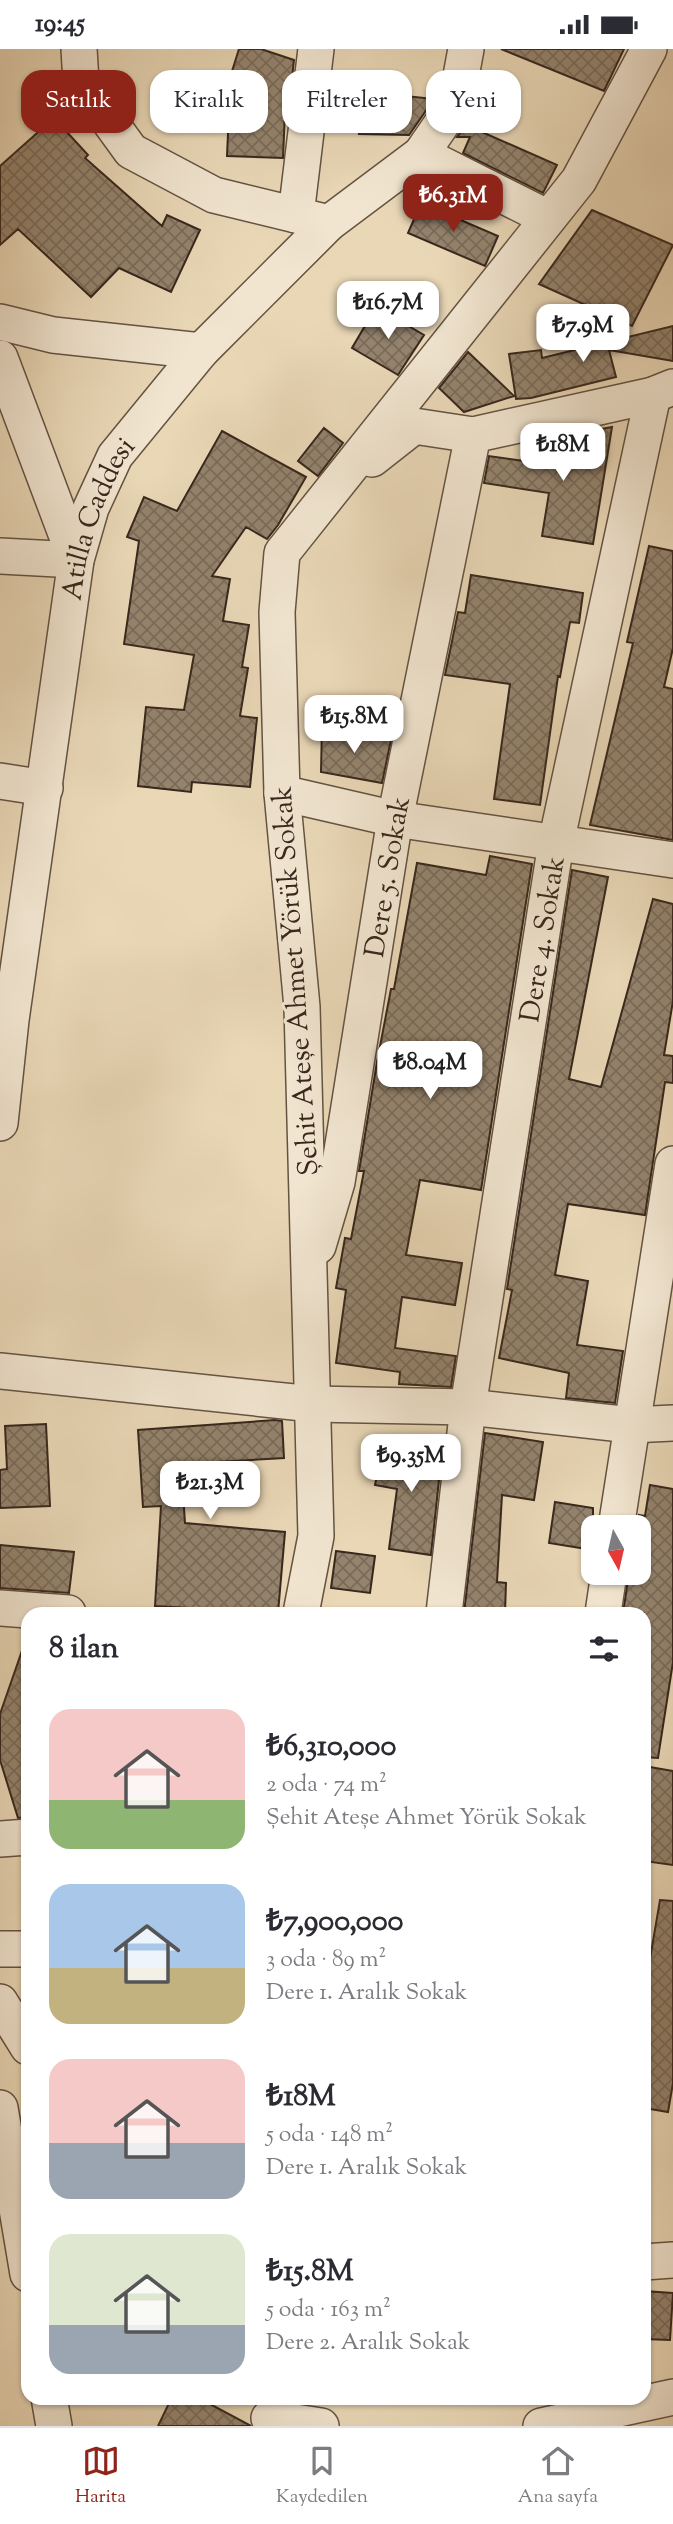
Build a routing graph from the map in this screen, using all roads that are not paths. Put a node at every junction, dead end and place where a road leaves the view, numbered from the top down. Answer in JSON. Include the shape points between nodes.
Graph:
{"nodes":[{"id":1,"x":79,"y":49,"type":"edge"},
{"id":2,"x":316,"y":49,"type":"edge"},
{"id":3,"x":466,"y":49,"type":"edge"},
{"id":4,"x":649,"y":49,"type":"edge"},
{"id":5,"x":421,"y":154,"type":"junction"},
{"id":6,"x":548,"y":218,"type":"junction"},
{"id":7,"x":313,"y":219,"type":"junction"},
{"id":8,"x":0,"y":321,"type":"edge"},
{"id":9,"x":201,"y":351,"type":"junction"},
{"id":10,"x":0,"y":358,"type":"edge"},
{"id":11,"x":663,"y":391,"type":"edge"},
{"id":12,"x":473,"y":435,"type":"junction"},
{"id":13,"x":325,"y":496,"type":"junction"},
{"id":14,"x":0,"y":556,"type":"edge"},
{"id":15,"x":76,"y":560,"type":"junction"},
{"id":16,"x":0,"y":781,"type":"edge"},
{"id":17,"x":45,"y":788,"type":"junction"},
{"id":18,"x":282,"y":793,"type":"junction"},
{"id":19,"x":396,"y":819,"type":"junction"},
{"id":20,"x":556,"y":843,"type":"junction"},
{"id":21,"x":673,"y":860,"type":"edge"},
{"id":22,"x":0,"y":1123,"type":"edge"},
{"id":23,"x":673,"y":1164,"type":"edge"},
{"id":24,"x":309,"y":1277,"type":"junction"},
{"id":25,"x":0,"y":1371,"type":"edge"},
{"id":26,"x":313,"y":1404,"type":"junction"},
{"id":27,"x":468,"y":1407,"type":"junction"},
{"id":28,"x":673,"y":1423,"type":"edge"},
{"id":29,"x":631,"y":1425,"type":"junction"},
{"id":30,"x":618,"y":1515,"type":"edge"},
{"id":31,"x":607,"y":1585,"type":"edge"},
{"id":32,"x":302,"y":1607,"type":"edge"},
{"id":33,"x":445,"y":1607,"type":"edge"},
{"id":34,"x":604,"y":1607,"type":"edge"},
{"id":35,"x":0,"y":1608,"type":"edge"},
{"id":36,"x":21,"y":1610,"type":"edge"},
{"id":37,"x":21,"y":1838,"type":"edge"},
{"id":38,"x":0,"y":1839,"type":"edge"},
{"id":39,"x":0,"y":1948,"type":"edge"},
{"id":40,"x":21,"y":1949,"type":"edge"},
{"id":41,"x":0,"y":2003,"type":"edge"},
{"id":42,"x":21,"y":2036,"type":"edge"},
{"id":43,"x":0,"y":2108,"type":"edge"},
{"id":44,"x":21,"y":2232,"type":"edge"},
{"id":45,"x":673,"y":2260,"type":"edge"},
{"id":46,"x":651,"y":2262,"type":"edge"},
{"id":47,"x":673,"y":2397,"type":"edge"},
{"id":48,"x":651,"y":2402,"type":"edge"},
{"id":49,"x":50,"y":2405,"type":"edge"},
{"id":50,"x":637,"y":2405,"type":"edge"},
{"id":51,"x":261,"y":2414,"type":"edge"},
{"id":52,"x":54,"y":2426,"type":"edge"},
{"id":53,"x":321,"y":2426,"type":"edge"},
{"id":54,"x":541,"y":2426,"type":"edge"}],
"edges":[{"from":1,"to":7,"type":"street","via":[[81,82],[131,151],[214,195]]},
{"from":2,"to":7,"type":"street"},
{"from":3,"to":5,"type":"street","name":"Atilla Caddesi","via":[[456,103]]},
{"from":4,"to":6,"type":"street","name":"Şehit Ateşe Ahmet Yörük Sokak","via":[[579,180]]},
{"from":5,"to":6,"type":"street"},
{"from":5,"to":7,"type":"street","name":"Atilla Caddesi"},
{"from":6,"to":13,"type":"street","name":"Şehit Ateşe Ahmet Yörük Sokak"},
{"from":7,"to":9,"type":"street","name":"Atilla Caddesi"},
{"from":8,"to":9,"type":"street","via":[[53,335]]},
{"from":9,"to":15,"type":"street","name":"Atilla Caddesi","via":[[115,456],[91,508]]},
{"from":10,"to":15,"type":"street"},
{"from":11,"to":12,"type":"street"},
{"from":11,"to":20,"type":"street","name":"Dere 4. Sokak"},
{"from":12,"to":13,"type":"street","via":[[414,426]]},
{"from":12,"to":19,"type":"street","name":"Dere 5. Sokak"},
{"from":13,"to":18,"type":"street","name":"Şehit Ateşe Ahmet Yörük Sokak","via":[[282,553],[277,612]]},
{"from":14,"to":15,"type":"street"},
{"from":15,"to":17,"type":"street","name":"Atilla Caddesi"},
{"from":16,"to":17,"type":"street"},
{"from":17,"to":22,"type":"street","name":"Atilla Caddesi"},
{"from":18,"to":19,"type":"street"},
{"from":18,"to":24,"type":"street","name":"Şehit Ateşe Ahmet Yörük Sokak","via":[[302,1007]]},
{"from":19,"to":20,"type":"street"},
{"from":19,"to":24,"type":"street","name":"Dere 5. Sokak","via":[[337,1182]]},
{"from":20,"to":21,"type":"street"},
{"from":20,"to":27,"type":"street","name":"Dere 4. Sokak"},
{"from":23,"to":29,"type":"street"},
{"from":24,"to":26,"type":"street","name":"Şehit Ateşe Ahmet Yörük Sokak"},
{"from":25,"to":26,"type":"street"},
{"from":26,"to":27,"type":"street"},
{"from":26,"to":32,"type":"street","name":"Şehit Ateşe Ahmet Yörük Sokak","via":[[316,1536]]},
{"from":27,"to":29,"type":"street"},
{"from":27,"to":33,"type":"street","name":"Dere 4. Sokak"},
{"from":28,"to":29,"type":"street"},
{"from":29,"to":30,"type":"street"},
{"from":31,"to":34,"type":"street"},
{"from":35,"to":36,"type":"street"},
{"from":37,"to":38,"type":"street"},
{"from":39,"to":40,"type":"street"},
{"from":41,"to":42,"type":"street"},
{"from":43,"to":44,"type":"street"},
{"from":45,"to":46,"type":"street"},
{"from":47,"to":48,"type":"street"},
{"from":49,"to":52,"type":"street"},
{"from":50,"to":54,"type":"street"},
{"from":51,"to":53,"type":"street"}]}
